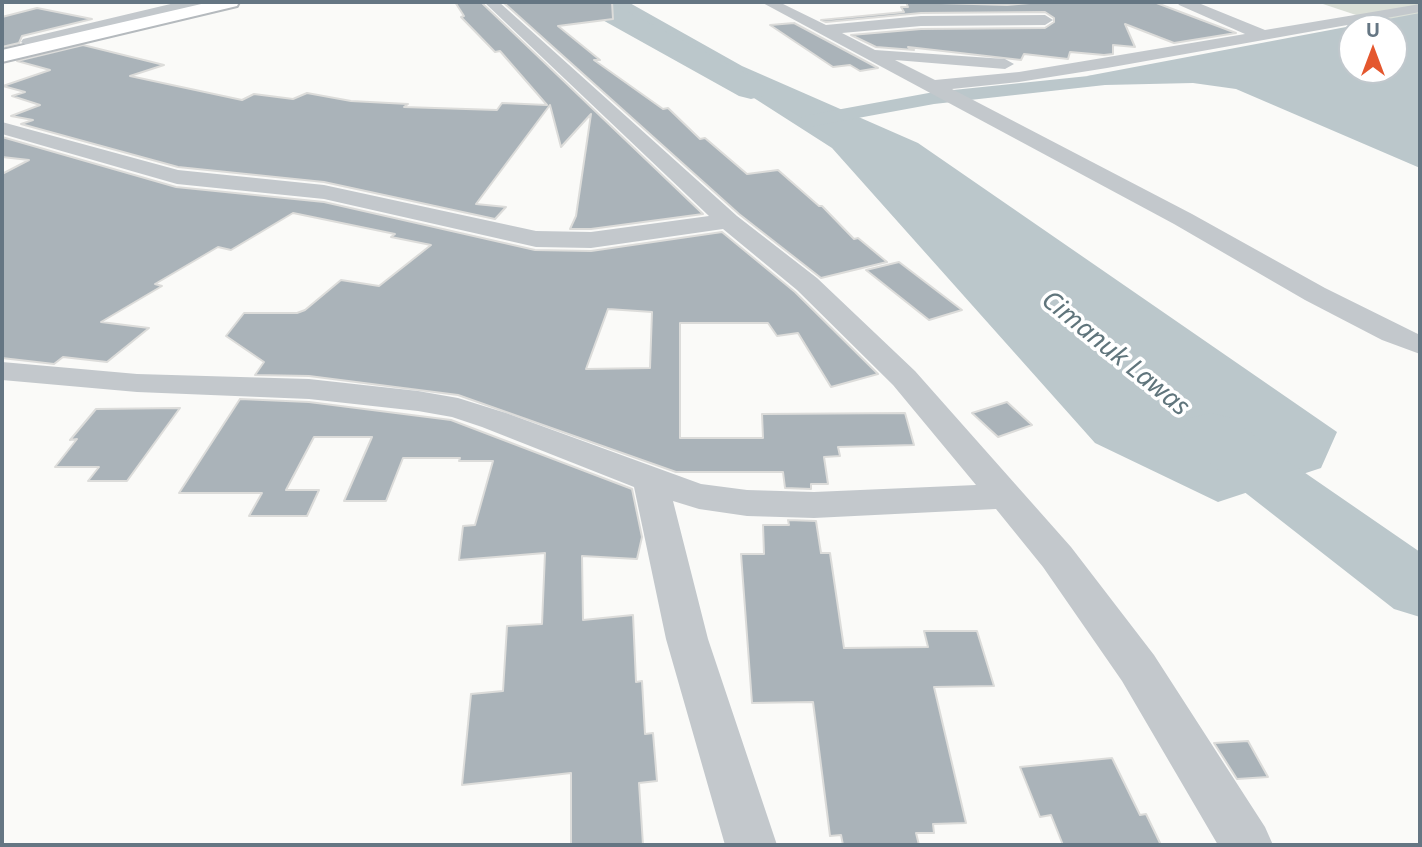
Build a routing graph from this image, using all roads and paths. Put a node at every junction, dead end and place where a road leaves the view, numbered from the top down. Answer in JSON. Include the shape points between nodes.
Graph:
{"nodes":[{"id":1,"x":231,"y":2,"type":"edge"},
{"id":2,"x":491,"y":2,"type":"edge"},
{"id":3,"x":768,"y":2,"type":"edge"},
{"id":4,"x":1184,"y":2,"type":"edge"},
{"id":5,"x":1412,"y":2,"type":"edge"},
{"id":6,"x":1023,"y":3,"type":"edge"},
{"id":7,"x":198,"y":4,"type":"edge"},
{"id":8,"x":1420,"y":8,"type":"edge"},
{"id":9,"x":1358,"y":14,"type":"edge"},
{"id":10,"x":1380,"y":14,"type":"edge"},
{"id":11,"x":1338,"y":21,"type":"edge"},
{"id":12,"x":827,"y":30,"type":"junction"},
{"id":13,"x":1264,"y":36,"type":"junction"},
{"id":14,"x":864,"y":53,"type":"junction"},
{"id":15,"x":2,"y":56,"type":"edge"},
{"id":16,"x":1025,"y":66,"type":"junction"},
{"id":17,"x":944,"y":93,"type":"junction"},
{"id":18,"x":2,"y":128,"type":"edge"},
{"id":19,"x":728,"y":221,"type":"junction"},
{"id":20,"x":1420,"y":345,"type":"edge"},
{"id":21,"x":2,"y":371,"type":"edge"},
{"id":22,"x":650,"y":480,"type":"junction"},
{"id":23,"x":1005,"y":495,"type":"junction"},
{"id":24,"x":751,"y":845,"type":"edge"},
{"id":25,"x":1247,"y":845,"type":"edge"}],
"edges":[{"from":1,"to":7,"type":"main road"},
{"from":2,"to":19,"type":"street"},
{"from":3,"to":12,"type":"street"},
{"from":4,"to":13,"type":"street"},
{"from":5,"to":9,"type":"street"},
{"from":6,"to":12,"type":"street","via":[[1043,28],[920,21]]},
{"from":7,"to":15,"type":"main road"},
{"from":8,"to":10,"type":"street"},
{"from":11,"to":13,"type":"street"},
{"from":12,"to":14,"type":"street"},
{"from":13,"to":16,"type":"street"},
{"from":14,"to":16,"type":"street"},
{"from":14,"to":17,"type":"street"},
{"from":16,"to":17,"type":"street"},
{"from":17,"to":20,"type":"street","via":[[1315,294]]},
{"from":18,"to":19,"type":"street","via":[[177,177],[324,192],[537,239],[591,240]]},
{"from":19,"to":23,"type":"street","via":[[807,284],[904,378]]},
{"from":21,"to":22,"type":"street","via":[[137,383],[309,389],[418,401],[495,420]]},
{"from":22,"to":23,"type":"street","via":[[747,503],[814,505]]},
{"from":22,"to":24,"type":"street","via":[[687,639]]},
{"from":23,"to":25,"type":"street","via":[[1138,668]]}]}
